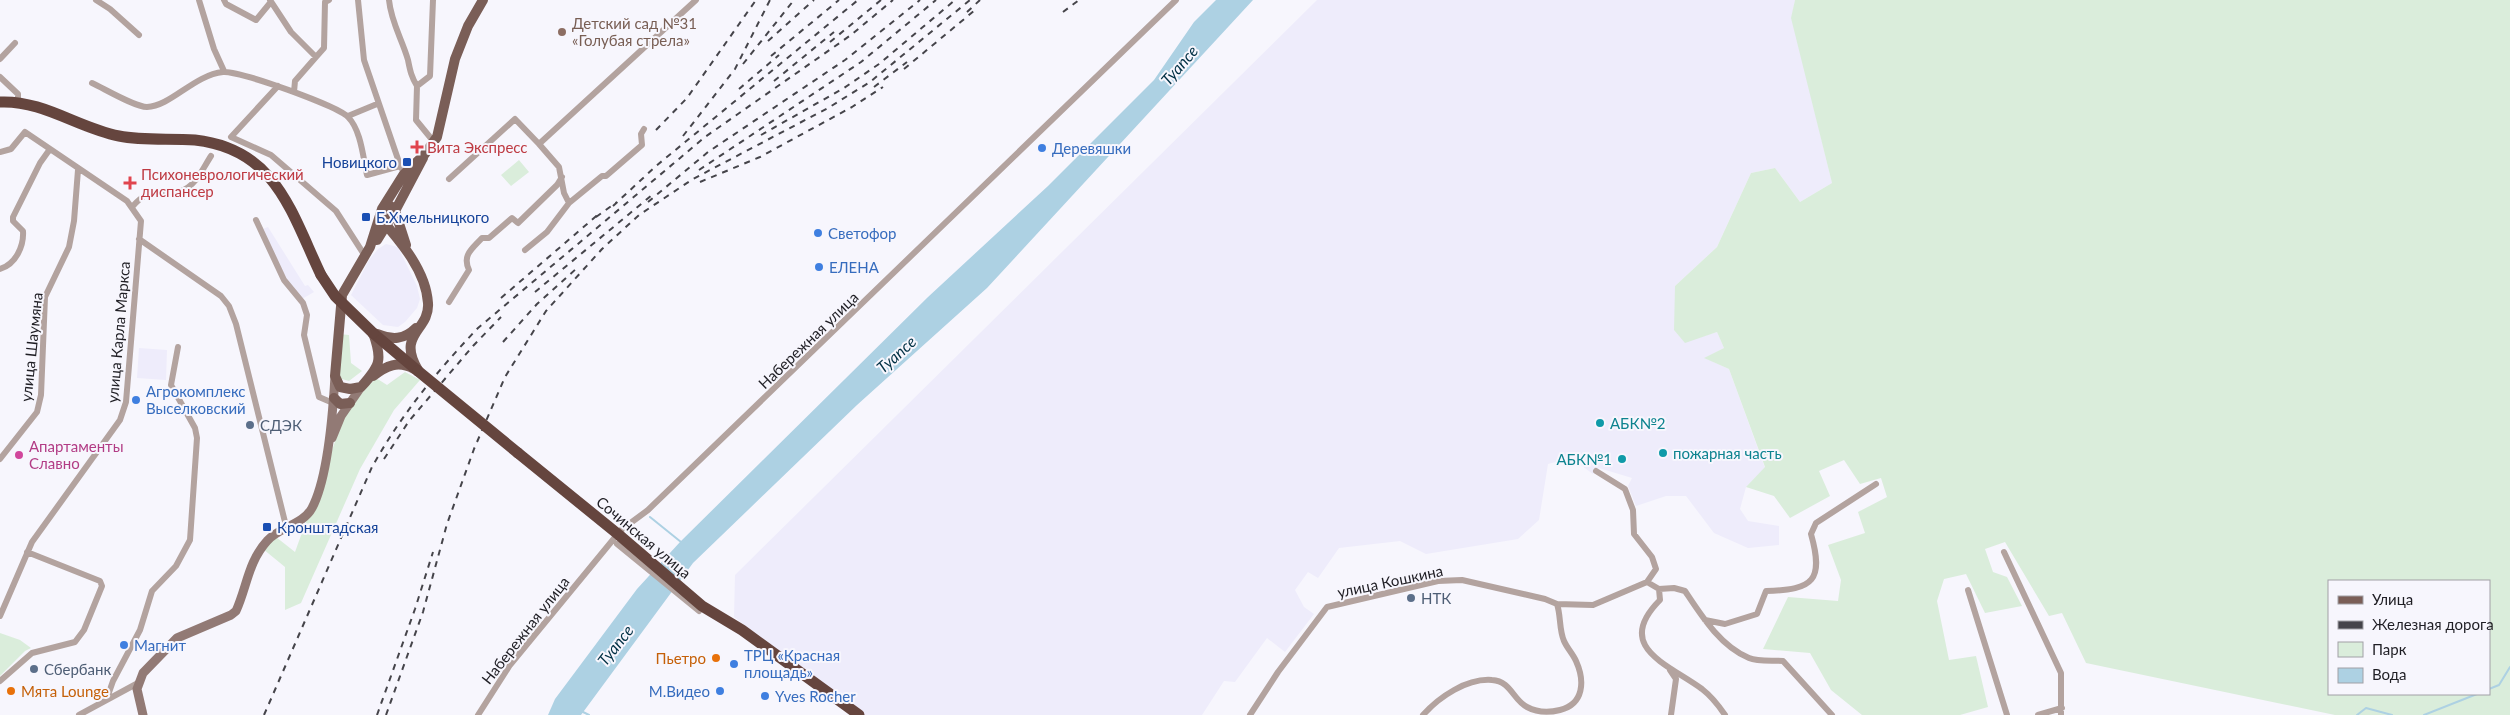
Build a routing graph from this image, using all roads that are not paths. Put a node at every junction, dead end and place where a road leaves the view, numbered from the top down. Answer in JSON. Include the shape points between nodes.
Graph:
{"nodes":[{"id":1,"x":96,"y":0,"type":"edge"},
{"id":2,"x":199,"y":0,"type":"edge"},
{"id":3,"x":224,"y":0,"type":"edge"},
{"id":4,"x":330,"y":0,"type":"edge"},
{"id":5,"x":358,"y":0,"type":"edge"},
{"id":6,"x":389,"y":0,"type":"edge"},
{"id":7,"x":433,"y":0,"type":"edge"},
{"id":8,"x":483,"y":0,"type":"edge"},
{"id":9,"x":696,"y":0,"type":"edge"},
{"id":10,"x":1176,"y":0,"type":"edge"},
{"id":11,"x":270,"y":2,"type":"edge"},
{"id":12,"x":138,"y":35,"type":"dead end"},
{"id":13,"x":15,"y":43,"type":"dead end"},
{"id":14,"x":316,"y":57,"type":"junction"},
{"id":15,"x":0,"y":59,"type":"edge"},
{"id":16,"x":224,"y":72,"type":"junction"},
{"id":17,"x":0,"y":77,"type":"edge"},
{"id":18,"x":92,"y":83,"type":"dead end"},
{"id":19,"x":278,"y":86,"type":"junction"},
{"id":20,"x":416,"y":86,"type":"junction"},
{"id":21,"x":294,"y":92,"type":"junction"},
{"id":22,"x":0,"y":102,"type":"edge"},
{"id":23,"x":18,"y":102,"type":"junction"},
{"id":24,"x":378,"y":104,"type":"junction"},
{"id":25,"x":348,"y":116,"type":"junction"},
{"id":26,"x":644,"y":129,"type":"dead end"},
{"id":27,"x":434,"y":142,"type":"junction"},
{"id":28,"x":539,"y":144,"type":"junction"},
{"id":29,"x":50,"y":149,"type":"junction"},
{"id":30,"x":0,"y":152,"type":"edge"},
{"id":31,"x":424,"y":155,"type":"junction"},
{"id":32,"x":211,"y":156,"type":"dead end"},
{"id":33,"x":78,"y":170,"type":"junction"},
{"id":34,"x":402,"y":170,"type":"junction"},
{"id":35,"x":562,"y":177,"type":"junction"},
{"id":36,"x":449,"y":179,"type":"dead end"},
{"id":37,"x":569,"y":203,"type":"junction"},
{"id":38,"x":132,"y":208,"type":"junction"},
{"id":39,"x":382,"y":209,"type":"junction"},
{"id":40,"x":395,"y":211,"type":"junction"},
{"id":41,"x":256,"y":220,"type":"dead end"},
{"id":42,"x":387,"y":226,"type":"junction"},
{"id":43,"x":139,"y":239,"type":"junction"},
{"id":44,"x":371,"y":248,"type":"junction"},
{"id":45,"x":525,"y":250,"type":"dead end"},
{"id":46,"x":409,"y":255,"type":"junction"},
{"id":47,"x":0,"y":269,"type":"edge"},
{"id":48,"x":449,"y":302,"type":"dead end"},
{"id":49,"x":423,"y":320,"type":"junction"},
{"id":50,"x":373,"y":333,"type":"junction"},
{"id":51,"x":178,"y":347,"type":"dead end"},
{"id":52,"x":418,"y":371,"type":"junction"},
{"id":53,"x":335,"y":376,"type":"junction"},
{"id":54,"x":365,"y":383,"type":"junction"},
{"id":55,"x":334,"y":400,"type":"junction"},
{"id":56,"x":350,"y":403,"type":"junction"},
{"id":57,"x":328,"y":448,"type":"junction"},
{"id":58,"x":0,"y":458,"type":"edge"},
{"id":59,"x":1596,"y":471,"type":"dead end"},
{"id":60,"x":1876,"y":484,"type":"dead end"},
{"id":61,"x":286,"y":526,"type":"junction"},
{"id":62,"x":618,"y":537,"type":"junction"},
{"id":63,"x":27,"y":552,"type":"junction"},
{"id":64,"x":2004,"y":552,"type":"dead end"},
{"id":65,"x":1647,"y":582,"type":"junction"},
{"id":66,"x":1659,"y":590,"type":"junction"},
{"id":67,"x":1968,"y":590,"type":"dead end"},
{"id":68,"x":1557,"y":604,"type":"junction"},
{"id":69,"x":0,"y":616,"type":"edge"},
{"id":70,"x":1705,"y":620,"type":"junction"},
{"id":71,"x":1669,"y":669,"type":"junction"},
{"id":72,"x":0,"y":681,"type":"edge"},
{"id":73,"x":138,"y":684,"type":"junction"},
{"id":74,"x":107,"y":698,"type":"junction"},
{"id":75,"x":2062,"y":712,"type":"edge"},
{"id":76,"x":79,"y":715,"type":"edge"},
{"id":77,"x":143,"y":715,"type":"edge"},
{"id":78,"x":478,"y":715,"type":"edge"},
{"id":79,"x":859,"y":715,"type":"edge"},
{"id":80,"x":1250,"y":715,"type":"edge"},
{"id":81,"x":1423,"y":715,"type":"edge"},
{"id":82,"x":1671,"y":715,"type":"edge"},
{"id":83,"x":1725,"y":715,"type":"edge"},
{"id":84,"x":1832,"y":715,"type":"edge"},
{"id":85,"x":2007,"y":715,"type":"edge"},
{"id":86,"x":2038,"y":715,"type":"edge"}],
"edges":[{"from":1,"to":12,"type":"street"},
{"from":2,"to":16,"type":"street"},
{"from":3,"to":11,"type":"street","via":[[256,20]]},
{"from":4,"to":14,"type":"street","via":[[325,2],[323,16],[324,48]]},
{"from":5,"to":24,"type":"street","via":[[364,60]]},
{"from":6,"to":20,"type":"street","via":[[393,23]]},
{"from":7,"to":20,"type":"street","via":[[430,76]]},
{"from":8,"to":27,"type":"main road","via":[[455,59],[441,125]]},
{"from":9,"to":28,"type":"street"},
{"from":10,"to":62,"type":"street","name":"Набережная улица"},
{"from":11,"to":14,"type":"street","via":[[291,32]]},
{"from":13,"to":15,"type":"street"},
{"from":14,"to":21,"type":"street","via":[[295,81]]},
{"from":16,"to":18,"type":"street","via":[[195,80],[158,105],[146,107],[133,104]]},
{"from":16,"to":19,"type":"street"},
{"from":17,"to":23,"type":"street","via":[[18,94]]},
{"from":19,"to":21,"type":"street"},
{"from":19,"to":44,"type":"street","via":[[231,137],[271,155],[336,211]]},
{"from":20,"to":27,"type":"street","via":[[416,120]]},
{"from":21,"to":25,"type":"street"},
{"from":22,"to":23,"type":"highway","name":"Сочинская улица"},
{"from":23,"to":50,"type":"highway","name":"Сочинская улица","bridge":true,"via":[[119,136],[194,140],[238,151],[271,177],[321,275],[335,296]]},
{"from":24,"to":25,"type":"street"},
{"from":24,"to":34,"type":"street"},
{"from":25,"to":34,"type":"street","via":[[358,135],[366,175]]},
{"from":26,"to":37,"type":"street","via":[[642,145]]},
{"from":27,"to":31,"type":"main road"},
{"from":28,"to":35,"type":"street","via":[[559,167]]},
{"from":28,"to":36,"type":"street","via":[[515,118]]},
{"from":29,"to":30,"type":"street","via":[[25,132],[11,149]]},
{"from":29,"to":33,"type":"street"},
{"from":29,"to":47,"type":"street","via":[[13,217],[13,222],[22,231],[21,247],[14,262]]},
{"from":31,"to":34,"type":"main road"},
{"from":31,"to":40,"type":"main road"},
{"from":32,"to":38,"type":"street","via":[[192,184],[181,191],[144,195]]},
{"from":33,"to":38,"type":"street"},
{"from":33,"to":58,"type":"street","name":"улица Шаумяна","via":[[69,247],[46,297],[37,412]]},
{"from":34,"to":39,"type":"main road"},
{"from":35,"to":37,"type":"street"},
{"from":35,"to":48,"type":"street","via":[[518,223],[512,218],[489,238],[482,238],[466,256],[469,270]]},
{"from":37,"to":45,"type":"street","via":[[547,232]]},
{"from":38,"to":43,"type":"street","name":"улица Карла Маркса","via":[[141,221]]},
{"from":39,"to":40,"type":"main road","via":[[388,206]]},
{"from":39,"to":42,"type":"main road","via":[[381,219]]},
{"from":39,"to":44,"type":"main road"},
{"from":40,"to":42,"type":"main road"},
{"from":40,"to":46,"type":"main road"},
{"from":41,"to":55,"type":"street","via":[[284,280],[303,304],[307,315],[304,335],[319,397]]},
{"from":42,"to":44,"type":"main road"},
{"from":42,"to":46,"type":"main road"},
{"from":43,"to":61,"type":"street","via":[[221,296],[229,306]]},
{"from":43,"to":63,"type":"street","name":"улица Карла Маркса","via":[[126,402],[120,420]]},
{"from":44,"to":46,"type":"main road","via":[[392,239]]},
{"from":44,"to":53,"type":"main road","via":[[342,295]]},
{"from":46,"to":49,"type":"main road","via":[[428,303]]},
{"from":49,"to":50,"type":"main road","via":[[410,334],[400,339]]},
{"from":49,"to":52,"type":"main road","via":[[412,336],[410,350]]},
{"from":50,"to":52,"type":"highway","name":"Сочинская улица"},
{"from":50,"to":54,"type":"main road","via":[[380,353]]},
{"from":51,"to":74,"type":"street","via":[[171,385],[195,428],[197,438],[190,540],[176,566],[152,591],[140,630]]},
{"from":52,"to":54,"type":"main road","via":[[403,365],[389,365]]},
{"from":52,"to":62,"type":"highway","name":"Сочинская улица","bridge":true},
{"from":53,"to":54,"type":"main road","via":[[340,386],[350,389]]},
{"from":53,"to":55,"type":"main road"},
{"from":54,"to":56,"type":"main road"},
{"from":55,"to":56,"type":"main road","via":[[340,404]]},
{"from":55,"to":57,"type":"main road"},
{"from":56,"to":57,"type":"main road"},
{"from":57,"to":61,"type":"main road","via":[[312,509],[302,519]]},
{"from":59,"to":65,"type":"street","via":[[1625,490],[1634,510],[1634,534],[1652,557],[1656,569]]},
{"from":60,"to":70,"type":"street","via":[[1816,523],[1811,534],[1818,559],[1816,574],[1809,583],[1786,590],[1766,591],[1757,614],[1724,624]]},
{"from":61,"to":73,"type":"main road","via":[[258,551],[236,611],[177,638],[143,673]]},
{"from":62,"to":78,"type":"street","name":"Набережная улица","via":[[510,664]]},
{"from":62,"to":79,"type":"highway","name":"Сочинская улица","via":[[700,609],[742,630]]},
{"from":63,"to":69,"type":"street","name":"улица Карла Маркса"},
{"from":63,"to":72,"type":"street","via":[[100,580],[102,586],[84,630],[75,642],[32,653]]},
{"from":64,"to":75,"type":"street","via":[[2062,673]]},
{"from":65,"to":66,"type":"street"},
{"from":65,"to":68,"type":"street","name":"улица Кошкина","via":[[1593,605]]},
{"from":66,"to":70,"type":"street","via":[[1674,588],[1685,591]]},
{"from":66,"to":71,"type":"street","via":[[1660,600],[1647,612],[1641,630],[1642,642]]},
{"from":67,"to":85,"type":"street"},
{"from":68,"to":80,"type":"street","name":"улица Кошкина","via":[[1462,580],[1438,581],[1327,607]]},
{"from":68,"to":81,"type":"street","via":[[1564,641],[1576,662],[1581,682],[1578,699],[1571,707],[1539,712],[1524,706],[1508,686],[1494,680],[1457,688]]},
{"from":70,"to":84,"type":"street","via":[[1724,640],[1750,658],[1783,661]]},
{"from":71,"to":82,"type":"street","via":[[1676,679]]},
{"from":71,"to":83,"type":"street","via":[[1703,690]]},
{"from":73,"to":74,"type":"street"},
{"from":73,"to":77,"type":"main road"},
{"from":74,"to":76,"type":"street"},
{"from":75,"to":86,"type":"street"}]}
